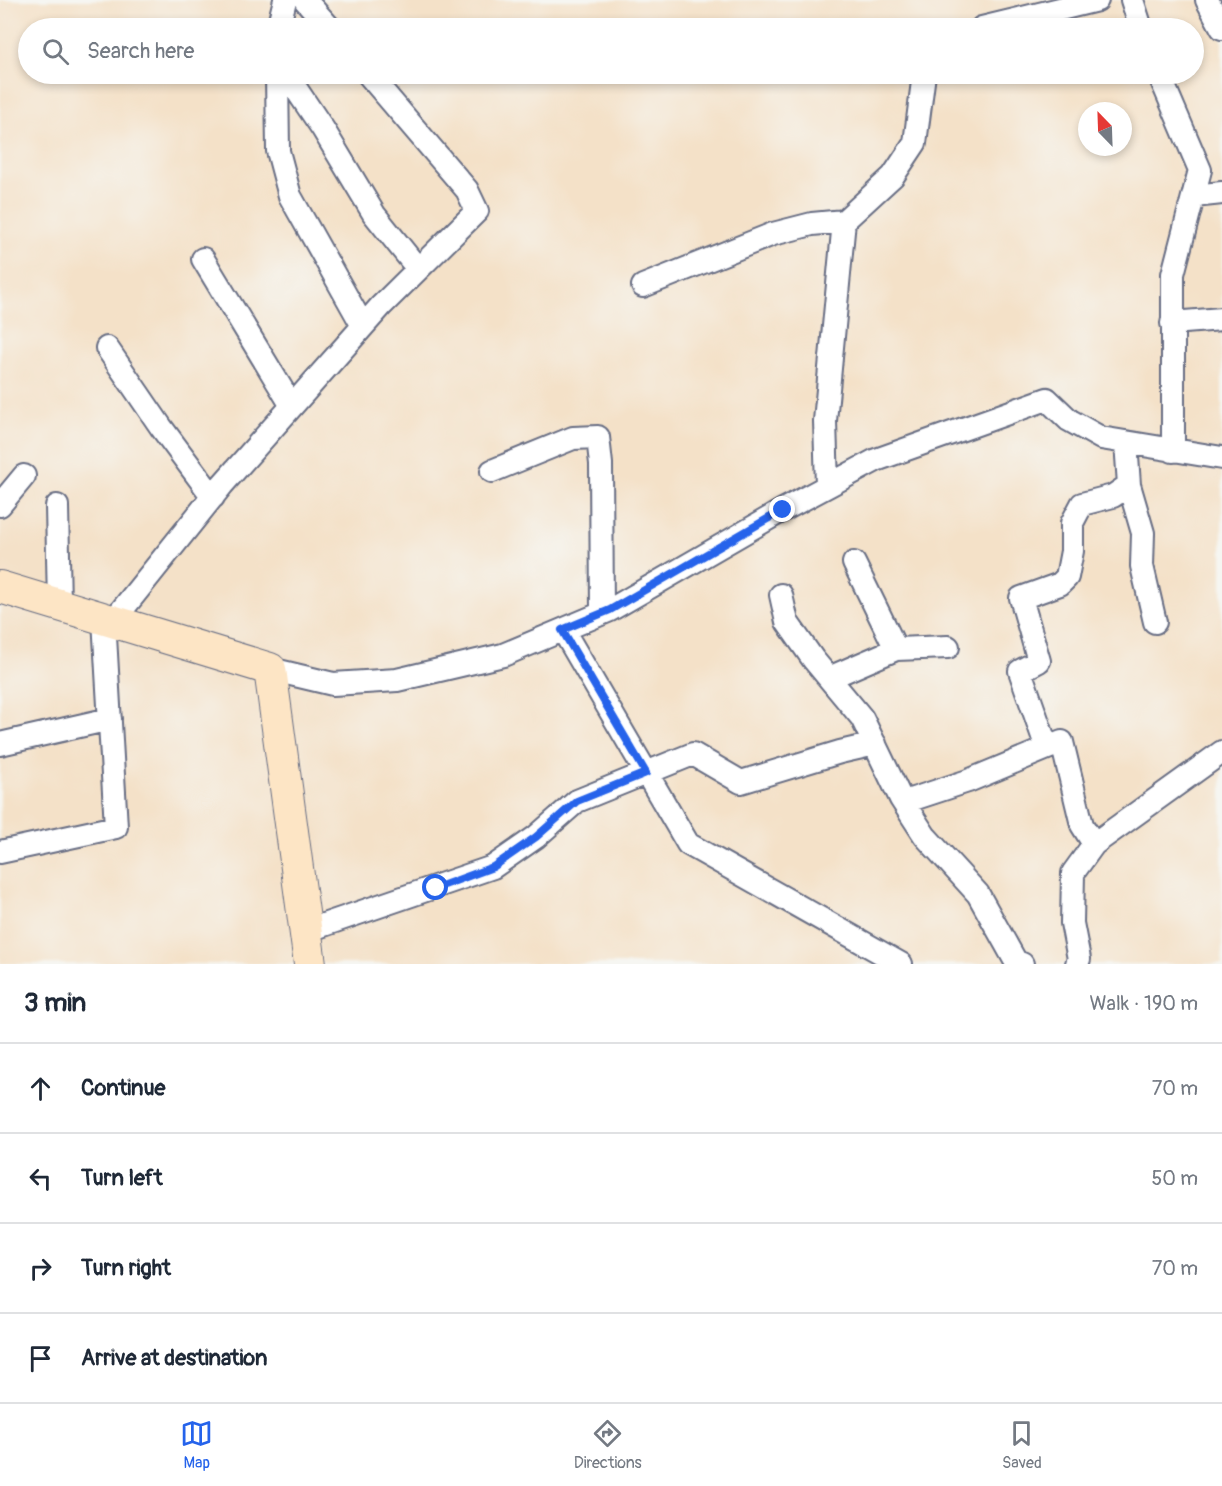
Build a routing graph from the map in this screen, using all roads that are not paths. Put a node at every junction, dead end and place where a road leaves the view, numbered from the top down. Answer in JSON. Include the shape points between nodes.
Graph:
{"nodes":[{"id":1,"x":285,"y":0,"type":"edge"},
{"id":2,"x":305,"y":0,"type":"edge"},
{"id":3,"x":1097,"y":0,"type":"edge"},
{"id":4,"x":1132,"y":0,"type":"edge"},
{"id":5,"x":1207,"y":0,"type":"edge"},
{"id":6,"x":1044,"y":6,"type":"edge"},
{"id":7,"x":280,"y":18,"type":"edge"},
{"id":8,"x":321,"y":18,"type":"edge"},
{"id":9,"x":1010,"y":18,"type":"edge"},
{"id":10,"x":1138,"y":18,"type":"edge"},
{"id":11,"x":1222,"y":28,"type":"edge"},
{"id":12,"x":277,"y":84,"type":"edge"},
{"id":13,"x":293,"y":84,"type":"edge"},
{"id":14,"x":377,"y":84,"type":"edge"},
{"id":15,"x":923,"y":84,"type":"edge"},
{"id":16,"x":1163,"y":84,"type":"edge"},
{"id":17,"x":1222,"y":193,"type":"edge"},
{"id":18,"x":1194,"y":196,"type":"junction"},
{"id":19,"x":844,"y":221,"type":"junction"},
{"id":20,"x":203,"y":259,"type":"dead end"},
{"id":21,"x":418,"y":269,"type":"junction"},
{"id":22,"x":643,"y":286,"type":"dead end"},
{"id":23,"x":1222,"y":319,"type":"edge"},
{"id":24,"x":1172,"y":323,"type":"junction"},
{"id":25,"x":363,"y":326,"type":"junction"},
{"id":26,"x":107,"y":348,"type":"dead end"},
{"id":27,"x":292,"y":406,"type":"junction"},
{"id":28,"x":1126,"y":442,"type":"junction"},
{"id":29,"x":1173,"y":451,"type":"junction"},
{"id":30,"x":1222,"y":458,"type":"edge"},
{"id":31,"x":492,"y":471,"type":"dead end"},
{"id":32,"x":24,"y":476,"type":"dead end"},
{"id":33,"x":1129,"y":485,"type":"junction"},
{"id":34,"x":827,"y":486,"type":"junction"},
{"id":35,"x":213,"y":496,"type":"junction"},
{"id":36,"x":0,"y":505,"type":"edge"},
{"id":37,"x":57,"y":506,"type":"dead end"},
{"id":38,"x":854,"y":563,"type":"dead end"},
{"id":39,"x":0,"y":587,"type":"edge"},
{"id":40,"x":781,"y":595,"type":"dead end"},
{"id":41,"x":59,"y":605,"type":"junction"},
{"id":42,"x":602,"y":613,"type":"junction"},
{"id":43,"x":109,"y":620,"type":"junction"},
{"id":44,"x":1155,"y":622,"type":"dead end"},
{"id":45,"x":562,"y":630,"type":"junction"},
{"id":46,"x":948,"y":647,"type":"dead end"},
{"id":47,"x":896,"y":649,"type":"junction"},
{"id":48,"x":270,"y":669,"type":"junction"},
{"id":49,"x":829,"y":678,"type":"junction"},
{"id":50,"x":110,"y":719,"type":"junction"},
{"id":51,"x":0,"y":741,"type":"edge"},
{"id":52,"x":875,"y":744,"type":"junction"},
{"id":53,"x":1047,"y":748,"type":"junction"},
{"id":54,"x":1222,"y":752,"type":"edge"},
{"id":55,"x":646,"y":773,"type":"junction"},
{"id":56,"x":904,"y":802,"type":"junction"},
{"id":57,"x":1094,"y":844,"type":"junction"},
{"id":58,"x":0,"y":852,"type":"edge"},
{"id":59,"x":306,"y":931,"type":"junction"},
{"id":60,"x":310,"y":964,"type":"edge"},
{"id":61,"x":902,"y":964,"type":"edge"},
{"id":62,"x":1022,"y":964,"type":"edge"},
{"id":63,"x":1077,"y":964,"type":"edge"}],
"edges":[{"from":1,"to":7,"type":"street"},
{"from":2,"to":8,"type":"street"},
{"from":3,"to":6,"type":"street"},
{"from":4,"to":10,"type":"street"},
{"from":5,"to":11,"type":"street"},
{"from":6,"to":9,"type":"street"},
{"from":12,"to":25,"type":"street","via":[[278,151],[290,196]]},
{"from":13,"to":21,"type":"street","via":[[374,214]]},
{"from":14,"to":21,"type":"street","via":[[467,190],[477,211]]},
{"from":15,"to":19,"type":"street","via":[[915,143],[893,176]]},
{"from":16,"to":18,"type":"street","via":[[1200,170]]},
{"from":17,"to":18,"type":"street"},
{"from":18,"to":24,"type":"street","via":[[1173,274]]},
{"from":19,"to":22,"type":"street","via":[[773,234]]},
{"from":19,"to":34,"type":"street","via":[[825,421]]},
{"from":20,"to":27,"type":"street"},
{"from":21,"to":25,"type":"street"},
{"from":23,"to":24,"type":"street"},
{"from":24,"to":29,"type":"street"},
{"from":25,"to":27,"type":"street"},
{"from":26,"to":35,"type":"street"},
{"from":27,"to":35,"type":"street"},
{"from":28,"to":29,"type":"street"},
{"from":28,"to":33,"type":"street"},
{"from":28,"to":34,"type":"street","via":[[1101,438],[1069,420],[1047,399],[876,460]]},
{"from":29,"to":30,"type":"street"},
{"from":31,"to":42,"type":"street","via":[[573,438],[598,437],[602,464]]},
{"from":32,"to":36,"type":"street"},
{"from":33,"to":44,"type":"street","via":[[1143,533],[1142,566]]},
{"from":33,"to":53,"type":"street","via":[[1113,496],[1082,504],[1071,523],[1072,551],[1067,577],[1060,584],[1021,598],[1039,661],[1020,671]]},
{"from":34,"to":42,"type":"street"},
{"from":35,"to":43,"type":"street"},
{"from":37,"to":41,"type":"street"},
{"from":38,"to":47,"type":"street"},
{"from":39,"to":41,"type":"street"},
{"from":40,"to":49,"type":"street","via":[[787,622]]},
{"from":41,"to":43,"type":"street"},
{"from":42,"to":45,"type":"street"},
{"from":43,"to":48,"type":"street"},
{"from":43,"to":50,"type":"street"},
{"from":45,"to":48,"type":"street","via":[[503,655],[397,680],[333,684]]},
{"from":45,"to":55,"type":"street"},
{"from":46,"to":47,"type":"street"},
{"from":47,"to":49,"type":"street"},
{"from":48,"to":59,"type":"street"},
{"from":49,"to":52,"type":"street","via":[[862,718]]},
{"from":50,"to":51,"type":"street"},
{"from":50,"to":58,"type":"street","via":[[116,827]]},
{"from":52,"to":55,"type":"street","via":[[741,782],[693,754]]},
{"from":52,"to":56,"type":"street"},
{"from":53,"to":56,"type":"street"},
{"from":53,"to":57,"type":"street","via":[[1062,742],[1082,825]]},
{"from":54,"to":57,"type":"street"},
{"from":55,"to":59,"type":"street","via":[[577,801],[493,867]]},
{"from":55,"to":61,"type":"street","via":[[688,844]]},
{"from":56,"to":62,"type":"street","via":[[925,836],[978,894],[1016,962]]},
{"from":57,"to":63,"type":"street","via":[[1073,873],[1072,923]]},
{"from":59,"to":60,"type":"street"}]}
